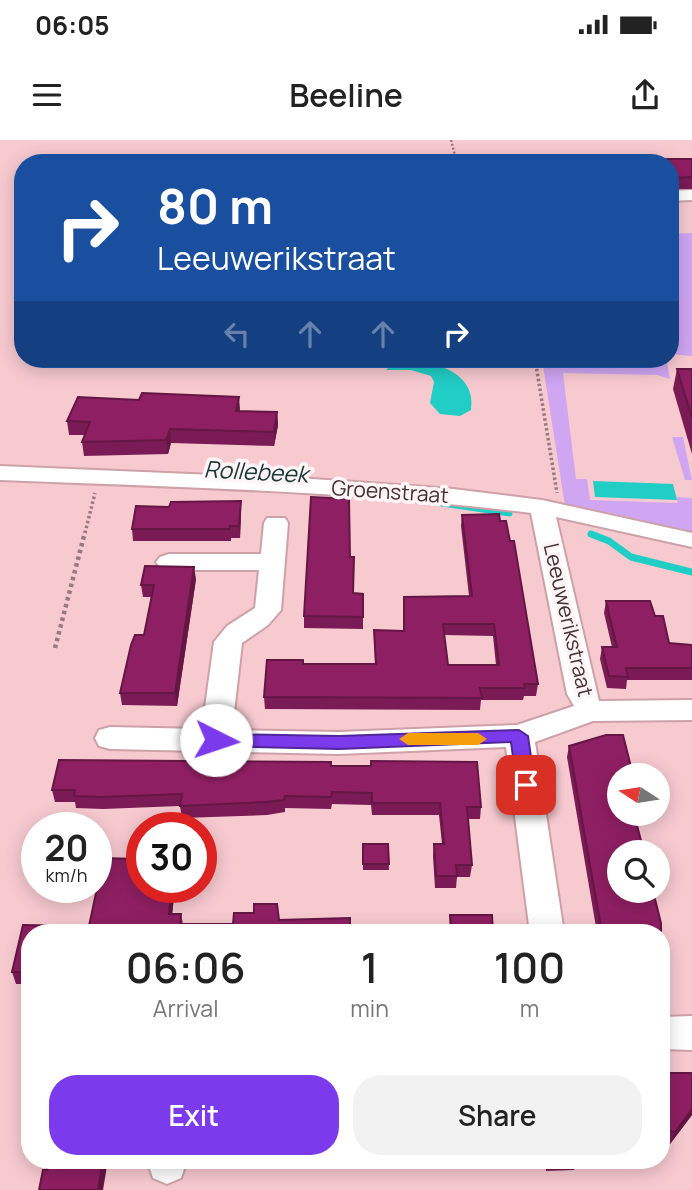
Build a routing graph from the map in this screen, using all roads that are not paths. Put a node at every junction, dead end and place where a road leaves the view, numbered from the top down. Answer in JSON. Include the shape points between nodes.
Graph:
{"nodes":[{"id":1,"x":0,"y":473,"type":"edge"},
{"id":2,"x":551,"y":509,"type":"junction"},
{"id":3,"x":276,"y":523,"type":"dead end"},
{"id":4,"x":692,"y":540,"type":"edge"},
{"id":5,"x":169,"y":562,"type":"dead end"},
{"id":6,"x":273,"y":562,"type":"junction"},
{"id":7,"x":692,"y":710,"type":"edge"},
{"id":8,"x":591,"y":711,"type":"junction"},
{"id":9,"x":519,"y":736,"type":"junction"},
{"id":10,"x":110,"y":738,"type":"dead end"},
{"id":11,"x":216,"y":740,"type":"junction"},
{"id":12,"x":546,"y":924,"type":"edge"},
{"id":13,"x":670,"y":1033,"type":"edge"},
{"id":14,"x":692,"y":1033,"type":"edge"}],
"edges":[{"from":1,"to":2,"type":"street","name":"Groenstraat","via":[[326,487]]},
{"from":2,"to":4,"type":"street","name":"Groenstraat"},
{"from":2,"to":8,"type":"street","name":"Leeuwerikstraat","via":[[581,694]]},
{"from":3,"to":6,"type":"street"},
{"from":5,"to":6,"type":"street"},
{"from":6,"to":11,"type":"street","via":[[268,610],[232,635],[229,642]]},
{"from":7,"to":8,"type":"street"},
{"from":8,"to":9,"type":"street","name":"Leeuwerikstraat"},
{"from":9,"to":11,"type":"street","name":"Leeuwerikstraat","via":[[339,743]]},
{"from":9,"to":12,"type":"street"},
{"from":10,"to":11,"type":"street","name":"Leeuwerikstraat"},
{"from":13,"to":14,"type":"street"}]}
